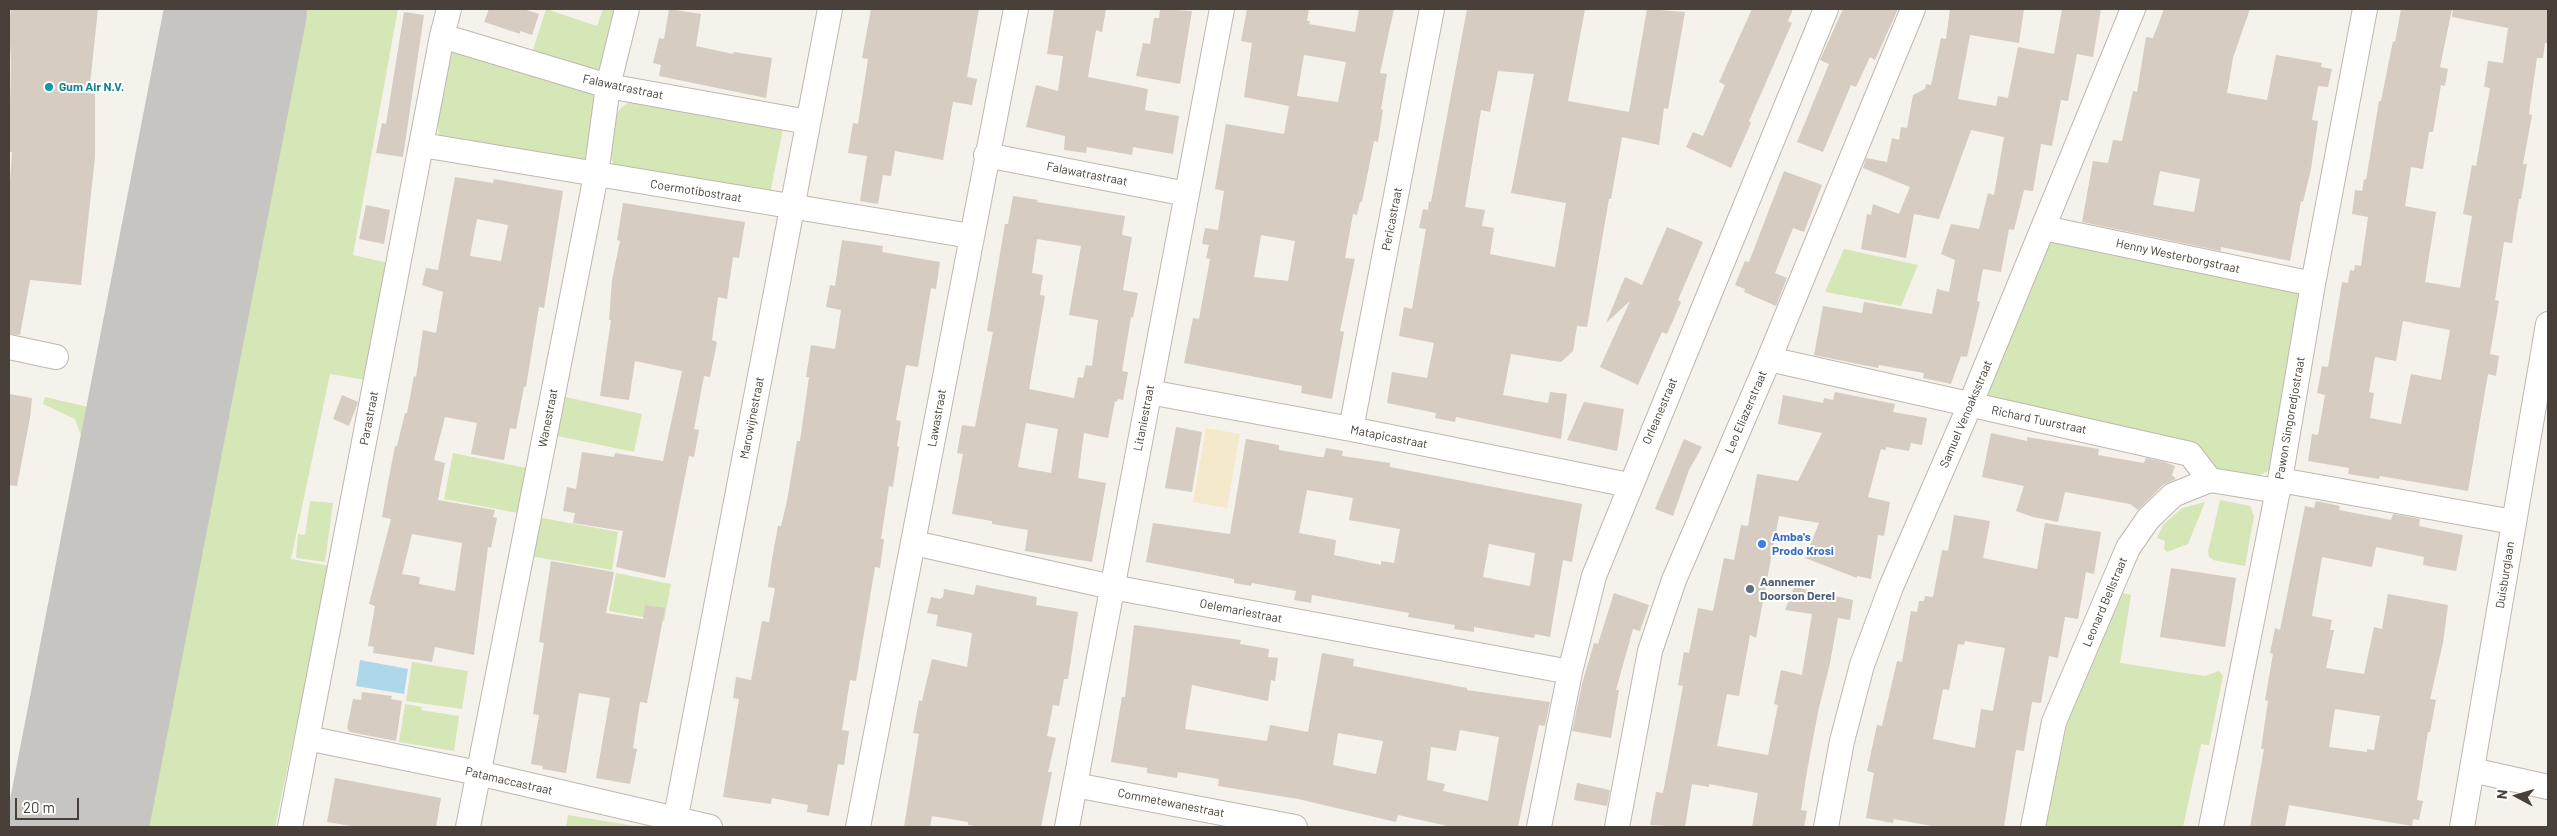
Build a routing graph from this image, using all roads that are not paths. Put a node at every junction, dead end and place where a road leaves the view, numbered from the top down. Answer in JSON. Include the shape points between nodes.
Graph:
{"nodes":[{"id":1,"x":449,"y":9,"type":"edge"},
{"id":2,"x":627,"y":9,"type":"edge"},
{"id":3,"x":830,"y":9,"type":"edge"},
{"id":4,"x":1016,"y":9,"type":"edge"},
{"id":5,"x":1222,"y":9,"type":"edge"},
{"id":6,"x":1432,"y":9,"type":"edge"},
{"id":7,"x":1826,"y":9,"type":"edge"},
{"id":8,"x":1913,"y":9,"type":"edge"},
{"id":9,"x":2133,"y":9,"type":"edge"},
{"id":10,"x":2365,"y":9,"type":"edge"},
{"id":11,"x":442,"y":36,"type":"junction"},
{"id":12,"x":608,"y":86,"type":"junction"},
{"id":13,"x":808,"y":122,"type":"junction"},
{"id":14,"x":422,"y":145,"type":"junction"},
{"id":15,"x":986,"y":155,"type":"junction"},
{"id":16,"x":596,"y":175,"type":"junction"},
{"id":17,"x":1188,"y":194,"type":"junction"},
{"id":18,"x":792,"y":206,"type":"junction"},
{"id":19,"x":2044,"y":228,"type":"junction"},
{"id":20,"x":970,"y":236,"type":"junction"},
{"id":21,"x":2313,"y":284,"type":"junction"},
{"id":22,"x":2548,"y":324,"type":"edge"},
{"id":23,"x":9,"y":347,"type":"edge"},
{"id":24,"x":56,"y":357,"type":"dead end"},
{"id":25,"x":1769,"y":359,"type":"junction"},
{"id":26,"x":2545,"y":359,"type":"edge"},
{"id":27,"x":1149,"y":392,"type":"junction"},
{"id":28,"x":1970,"y":405,"type":"junction"},
{"id":29,"x":2540,"y":415,"type":"edge"},
{"id":30,"x":1351,"y":429,"type":"junction"},
{"id":31,"x":2210,"y":480,"type":"junction"},
{"id":32,"x":1629,"y":485,"type":"junction"},
{"id":33,"x":2279,"y":485,"type":"junction"},
{"id":34,"x":2514,"y":522,"type":"junction"},
{"id":35,"x":914,"y":544,"type":"junction"},
{"id":36,"x":1112,"y":587,"type":"junction"},
{"id":37,"x":1570,"y":672,"type":"junction"},
{"id":38,"x":307,"y":738,"type":"junction"},
{"id":39,"x":2472,"y":770,"type":"junction"},
{"id":40,"x":478,"y":773,"type":"junction"},
{"id":41,"x":1076,"y":785,"type":"junction"},
{"id":42,"x":2548,"y":787,"type":"edge"},
{"id":43,"x":675,"y":824,"type":"edge"},
{"id":44,"x":290,"y":827,"type":"edge"},
{"id":45,"x":468,"y":827,"type":"edge"},
{"id":46,"x":710,"y":827,"type":"edge"},
{"id":47,"x":858,"y":827,"type":"edge"},
{"id":48,"x":1068,"y":827,"type":"edge"},
{"id":49,"x":1295,"y":827,"type":"edge"},
{"id":50,"x":1539,"y":827,"type":"edge"},
{"id":51,"x":1617,"y":827,"type":"edge"},
{"id":52,"x":1826,"y":827,"type":"edge"},
{"id":53,"x":2032,"y":827,"type":"edge"},
{"id":54,"x":2211,"y":827,"type":"edge"},
{"id":55,"x":2462,"y":827,"type":"edge"}],
"edges":[{"from":1,"to":11,"type":"street","name":"Parastraat"},
{"from":2,"to":12,"type":"street","name":"Wanestraat"},
{"from":3,"to":13,"type":"street","name":"Marowijnestraat"},
{"from":4,"to":15,"type":"street","name":"Lawastraat"},
{"from":5,"to":17,"type":"street","name":"Litaniestraat"},
{"from":6,"to":30,"type":"street","name":"Pericastraat"},
{"from":7,"to":32,"type":"street","name":"Orleanestraat"},
{"from":8,"to":25,"type":"street","name":"Leo Eliazerstraat"},
{"from":9,"to":19,"type":"street","name":"Samuel Venoaksstraat"},
{"from":10,"to":21,"type":"street","name":"Pawon Singoredjostraat"},
{"from":11,"to":12,"type":"street","name":"Falawatrastraat"},
{"from":11,"to":14,"type":"street","name":"Parastraat"},
{"from":12,"to":13,"type":"street","name":"Falawatrastraat"},
{"from":12,"to":16,"type":"street","name":"Wanestraat"},
{"from":13,"to":18,"type":"street","name":"Marowijnestraat"},
{"from":14,"to":16,"type":"street","name":"Coermotibostraat"},
{"from":14,"to":38,"type":"street","name":"Parastraat"},
{"from":15,"to":17,"type":"street","name":"Falawatrastraat"},
{"from":15,"to":20,"type":"street","name":"Lawastraat"},
{"from":16,"to":18,"type":"street","name":"Coermotibostraat"},
{"from":16,"to":40,"type":"street","name":"Wanestraat"},
{"from":17,"to":27,"type":"street","name":"Litaniestraat"},
{"from":18,"to":20,"type":"street","name":"Coermotibostraat"},
{"from":18,"to":43,"type":"street","name":"Marowijnestraat"},
{"from":19,"to":21,"type":"street","name":"Henny Westerborgstraat"},
{"from":19,"to":28,"type":"street","name":"Samuel Venoaksstraat"},
{"from":20,"to":35,"type":"street","name":"Lawastraat"},
{"from":21,"to":33,"type":"street","name":"Pawon Singoredjostraat"},
{"from":22,"to":26,"type":"street","name":"Duisburglaan"},
{"from":23,"to":24,"type":"street"},
{"from":25,"to":28,"type":"street","name":"Richard Tuurstraat"},
{"from":25,"to":51,"type":"street","name":"Leo Eliazerstraat","via":[[1674,580],[1650,651]]},
{"from":26,"to":29,"type":"street","name":"Duisburglaan"},
{"from":27,"to":30,"type":"street","name":"Matapicastraat"},
{"from":27,"to":36,"type":"street","name":"Litaniestraat"},
{"from":28,"to":31,"type":"street","name":"Richard Tuurstraat","via":[[2190,454]]},
{"from":28,"to":52,"type":"street","name":"Samuel Venoaksstraat","via":[[1891,587],[1862,665],[1842,741]]},
{"from":29,"to":34,"type":"street","name":"Duisburglaan"},
{"from":30,"to":32,"type":"street","name":"Matapicastraat"},
{"from":31,"to":33,"type":"street"},
{"from":31,"to":53,"type":"street","name":"Leonard Bellstraat","via":[[2172,495],[2148,519],[2128,548],[2054,722]]},
{"from":32,"to":37,"type":"street","name":"Orleanestraat","via":[[1594,576]]},
{"from":33,"to":34,"type":"street"},
{"from":33,"to":54,"type":"street","name":"Pawon Singoredjostraat"},
{"from":34,"to":39,"type":"street","name":"Duisburglaan"},
{"from":35,"to":36,"type":"street","name":"Oelemariestraat"},
{"from":35,"to":47,"type":"street","name":"Lawastraat"},
{"from":36,"to":37,"type":"street","name":"Oelemariestraat"},
{"from":36,"to":41,"type":"street","name":"Litaniestraat"},
{"from":37,"to":50,"type":"street","name":"Orleanestraat"},
{"from":38,"to":40,"type":"street","name":"Patamaccastraat"},
{"from":38,"to":44,"type":"street","name":"Parastraat"},
{"from":39,"to":42,"type":"street"},
{"from":39,"to":55,"type":"street","name":"Duisburglaan"},
{"from":40,"to":43,"type":"street","name":"Patamaccastraat"},
{"from":40,"to":45,"type":"street","name":"Wanestraat"},
{"from":41,"to":48,"type":"street","name":"Litaniestraat"},
{"from":41,"to":49,"type":"street","name":"Commetewanestraat"},
{"from":43,"to":46,"type":"street","name":"Patamaccastraat"}]}
